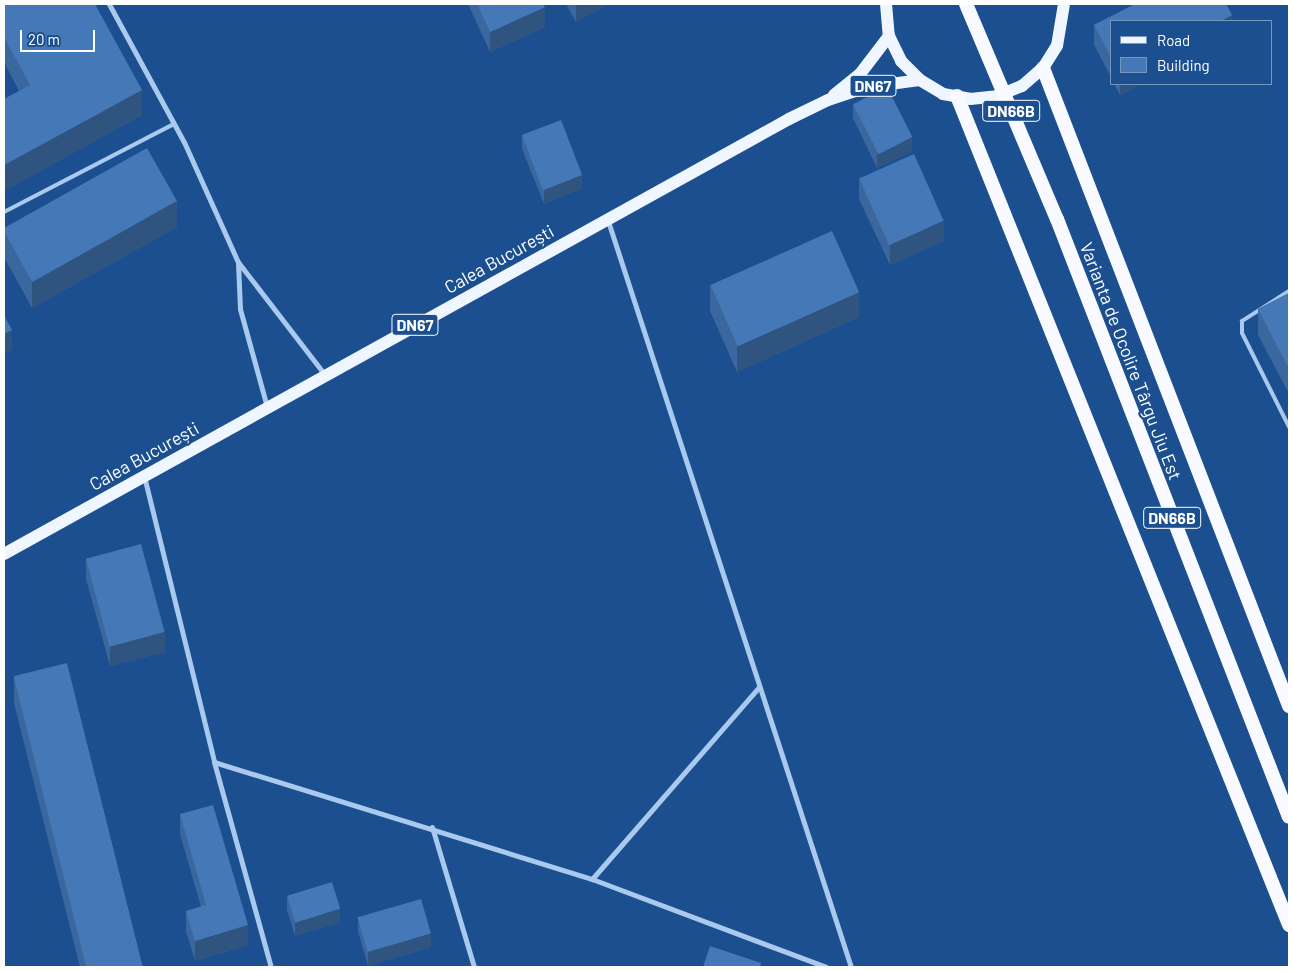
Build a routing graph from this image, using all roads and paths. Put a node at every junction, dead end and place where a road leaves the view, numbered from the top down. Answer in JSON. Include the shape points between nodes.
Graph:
{"nodes":[{"id":1,"x":109,"y":4,"type":"edge"},
{"id":2,"x":886,"y":4,"type":"edge"},
{"id":3,"x":966,"y":4,"type":"edge"},
{"id":4,"x":1064,"y":4,"type":"edge"},
{"id":5,"x":889,"y":36,"type":"junction"},
{"id":6,"x":1043,"y":68,"type":"junction"},
{"id":7,"x":920,"y":80,"type":"junction"},
{"id":8,"x":957,"y":96,"type":"junction"},
{"id":9,"x":828,"y":100,"type":"junction"},
{"id":10,"x":174,"y":124,"type":"junction"},
{"id":11,"x":4,"y":212,"type":"edge"},
{"id":12,"x":608,"y":220,"type":"junction"},
{"id":13,"x":238,"y":262,"type":"junction"},
{"id":14,"x":1289,"y":291,"type":"edge"},
{"id":15,"x":324,"y":375,"type":"junction"},
{"id":16,"x":267,"y":407,"type":"junction"},
{"id":17,"x":1289,"y":428,"type":"edge"},
{"id":18,"x":144,"y":476,"type":"junction"},
{"id":19,"x":4,"y":554,"type":"edge"},
{"id":20,"x":758,"y":688,"type":"junction"},
{"id":21,"x":1289,"y":706,"type":"edge"},
{"id":22,"x":214,"y":762,"type":"junction"},
{"id":23,"x":1289,"y":817,"type":"edge"},
{"id":24,"x":432,"y":827,"type":"junction"},
{"id":25,"x":592,"y":879,"type":"junction"},
{"id":26,"x":1289,"y":925,"type":"edge"},
{"id":27,"x":270,"y":967,"type":"edge"},
{"id":28,"x":474,"y":967,"type":"edge"},
{"id":29,"x":826,"y":967,"type":"edge"},
{"id":30,"x":851,"y":967,"type":"edge"}],
"edges":[{"from":1,"to":10,"type":"street"},
{"from":2,"to":5,"type":"main road"},
{"from":3,"to":23,"type":"highway","name":"Varianta de Ocolire Târgu Jiu Est","number":"DN66B","bridge":true,"via":[[1056,219]]},
{"from":4,"to":6,"type":"main road","via":[[1058,46]]},
{"from":5,"to":7,"type":"main road","via":[[901,60]]},
{"from":5,"to":9,"type":"main road","name":"Calea București","via":[[860,74]]},
{"from":6,"to":8,"type":"main road","via":[[1022,86],[997,96]]},
{"from":6,"to":21,"type":"highway"},
{"from":7,"to":8,"type":"main road"},
{"from":7,"to":9,"type":"main road","name":"Calea București","number":"DN67","via":[[867,88]]},
{"from":8,"to":26,"type":"highway"},
{"from":9,"to":12,"type":"main road","name":"Calea București","number":"DN67"},
{"from":10,"to":11,"type":"lane"},
{"from":10,"to":13,"type":"street"},
{"from":12,"to":15,"type":"main road","name":"Calea București","number":"DN67"},
{"from":12,"to":20,"type":"street"},
{"from":13,"to":15,"type":"street"},
{"from":13,"to":16,"type":"street","via":[[240,308]]},
{"from":14,"to":17,"type":"lane","via":[[1242,321],[1242,333]]},
{"from":15,"to":16,"type":"main road","name":"Calea București","number":"DN67"},
{"from":16,"to":18,"type":"main road","name":"Calea București","number":"DN67"},
{"from":18,"to":19,"type":"main road","name":"Calea București","number":"DN67"},
{"from":18,"to":22,"type":"street"},
{"from":20,"to":25,"type":"street"},
{"from":20,"to":30,"type":"street"},
{"from":22,"to":24,"type":"street"},
{"from":22,"to":27,"type":"street"},
{"from":24,"to":25,"type":"street"},
{"from":24,"to":28,"type":"street"},
{"from":25,"to":29,"type":"street"}]}
